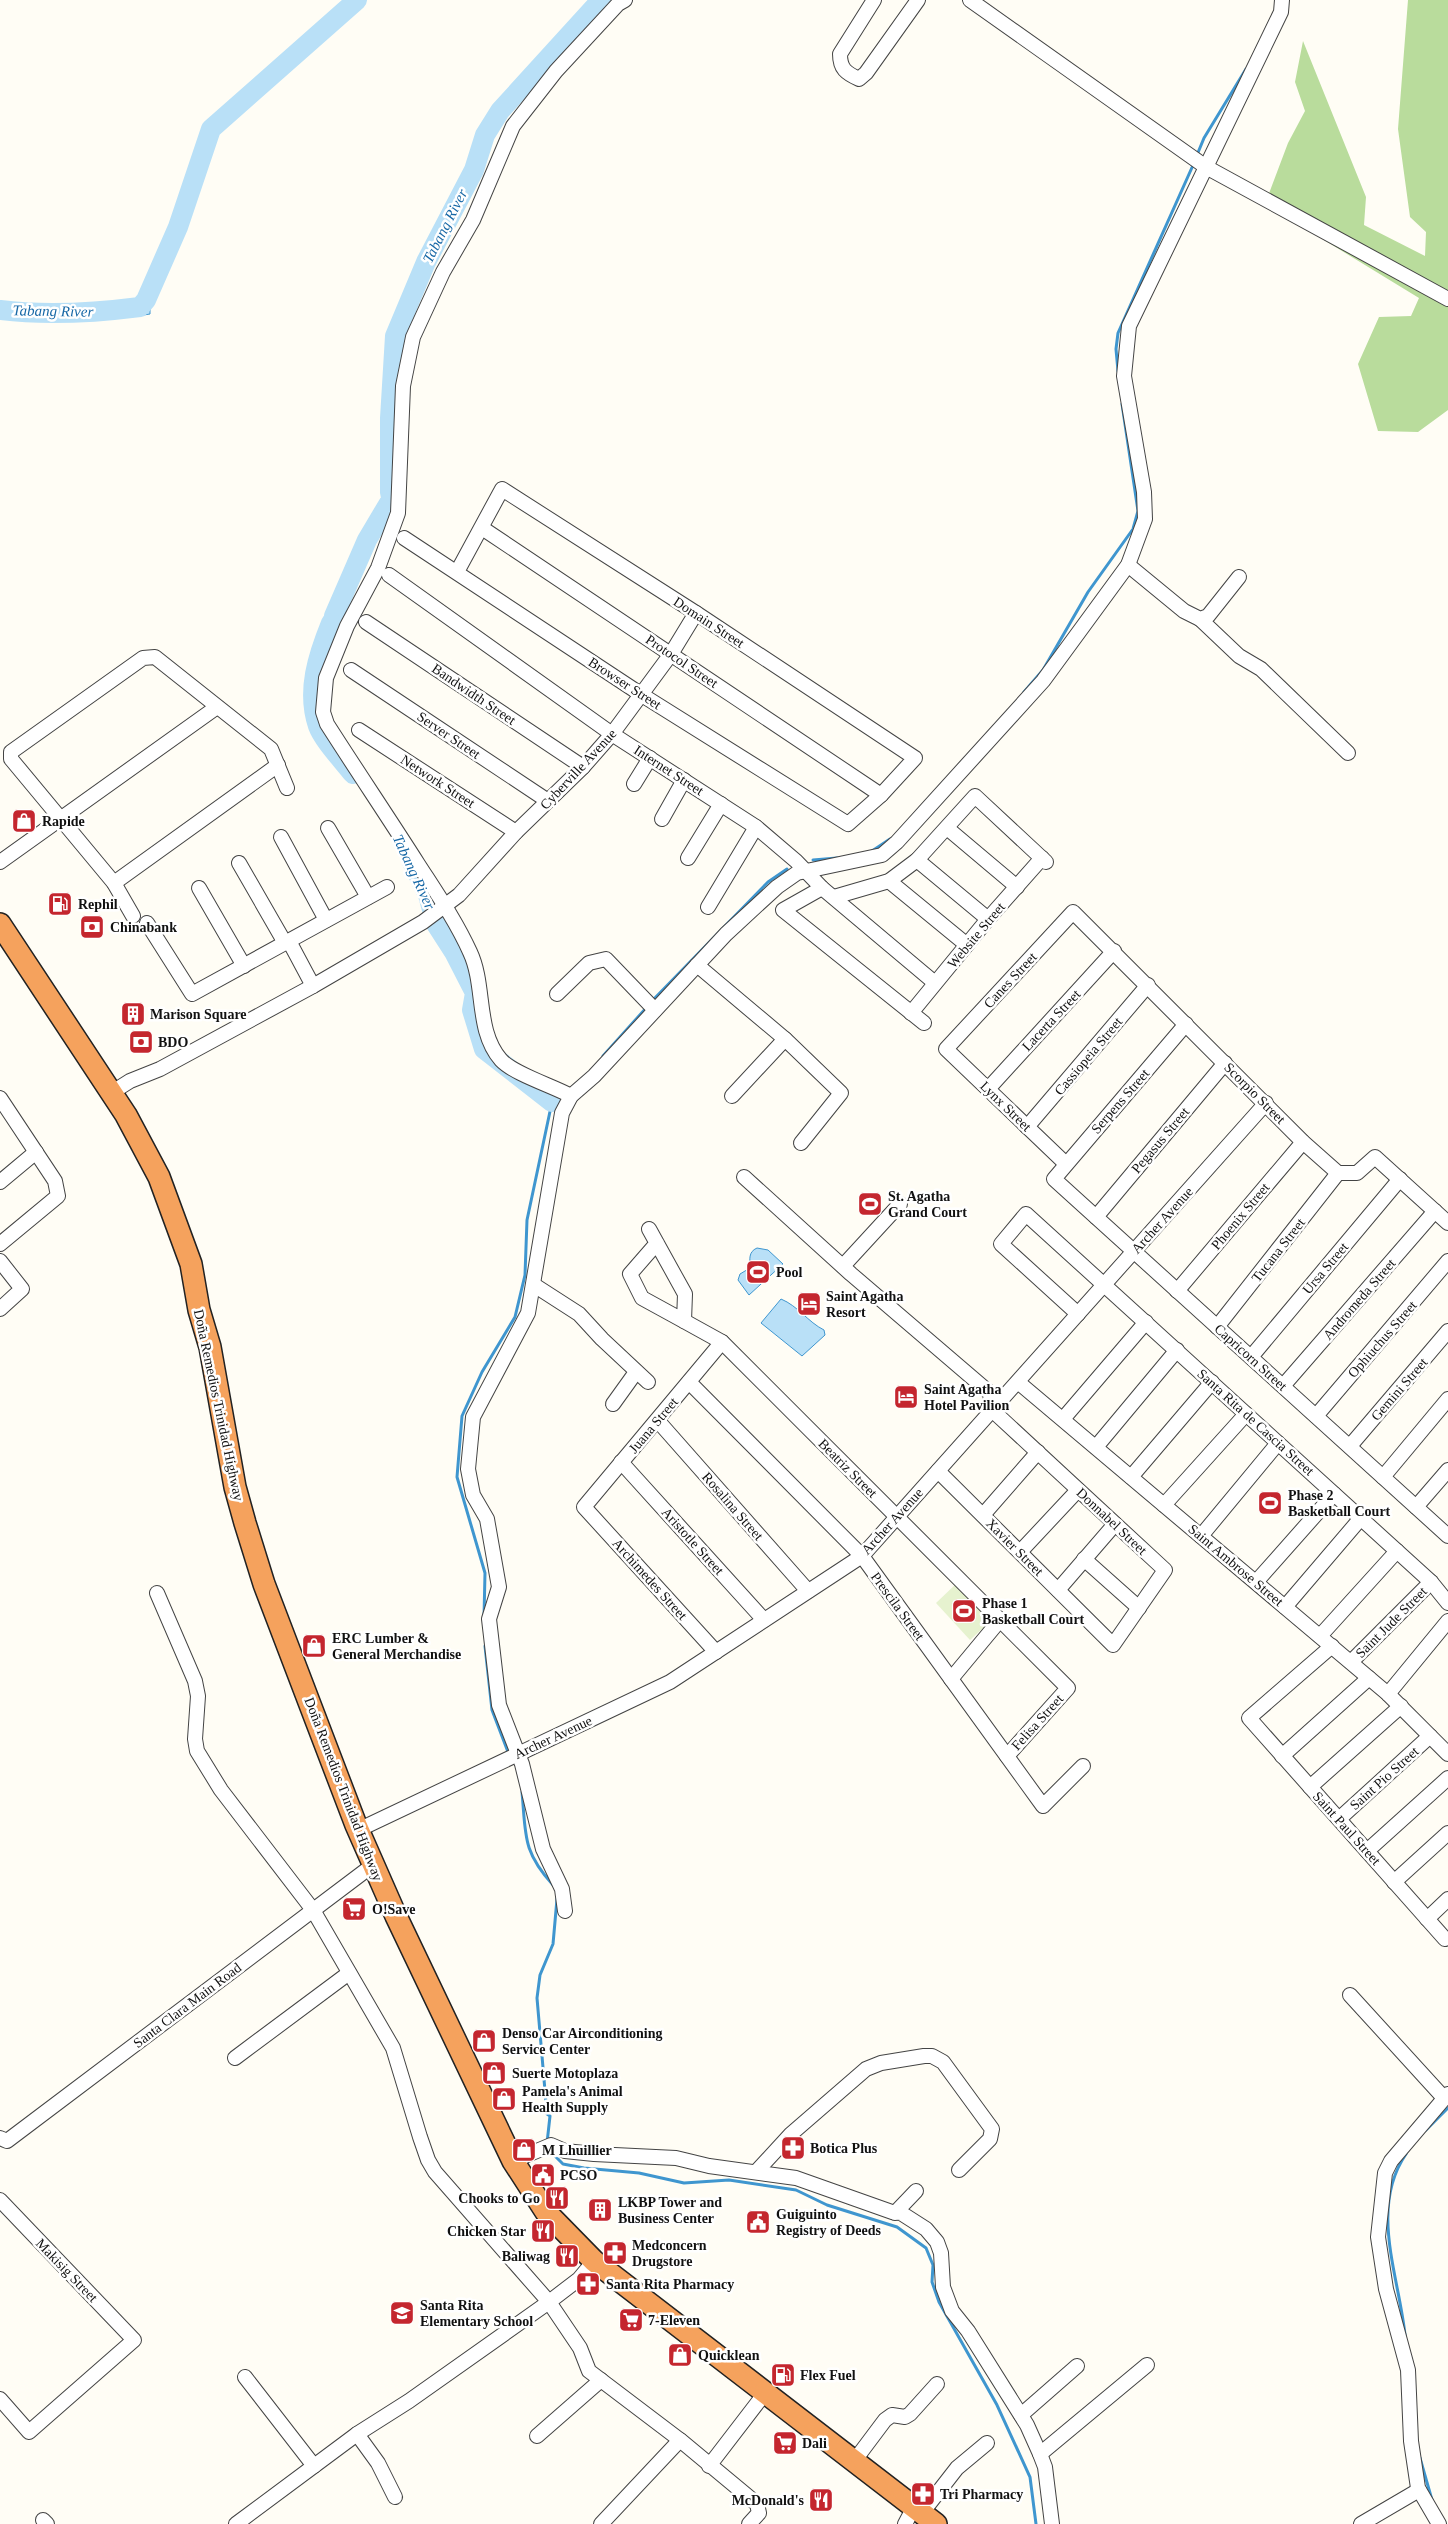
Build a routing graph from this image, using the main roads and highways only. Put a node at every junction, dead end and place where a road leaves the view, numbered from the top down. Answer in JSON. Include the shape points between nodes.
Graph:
{"nodes":[{"id":1,"x":0,"y":924,"type":"edge"},
{"id":2,"x":919,"y":2517,"type":"edge"}],
"edges":[{"from":1,"to":2,"type":"highway","name":"Doña Remedios Trinidad Highway","via":[[126,1116],[158,1177],[192,1264],[242,1512],[264,1584],[373,1865],[513,2161],[546,2212],[594,2261],[855,2460]]}]}
